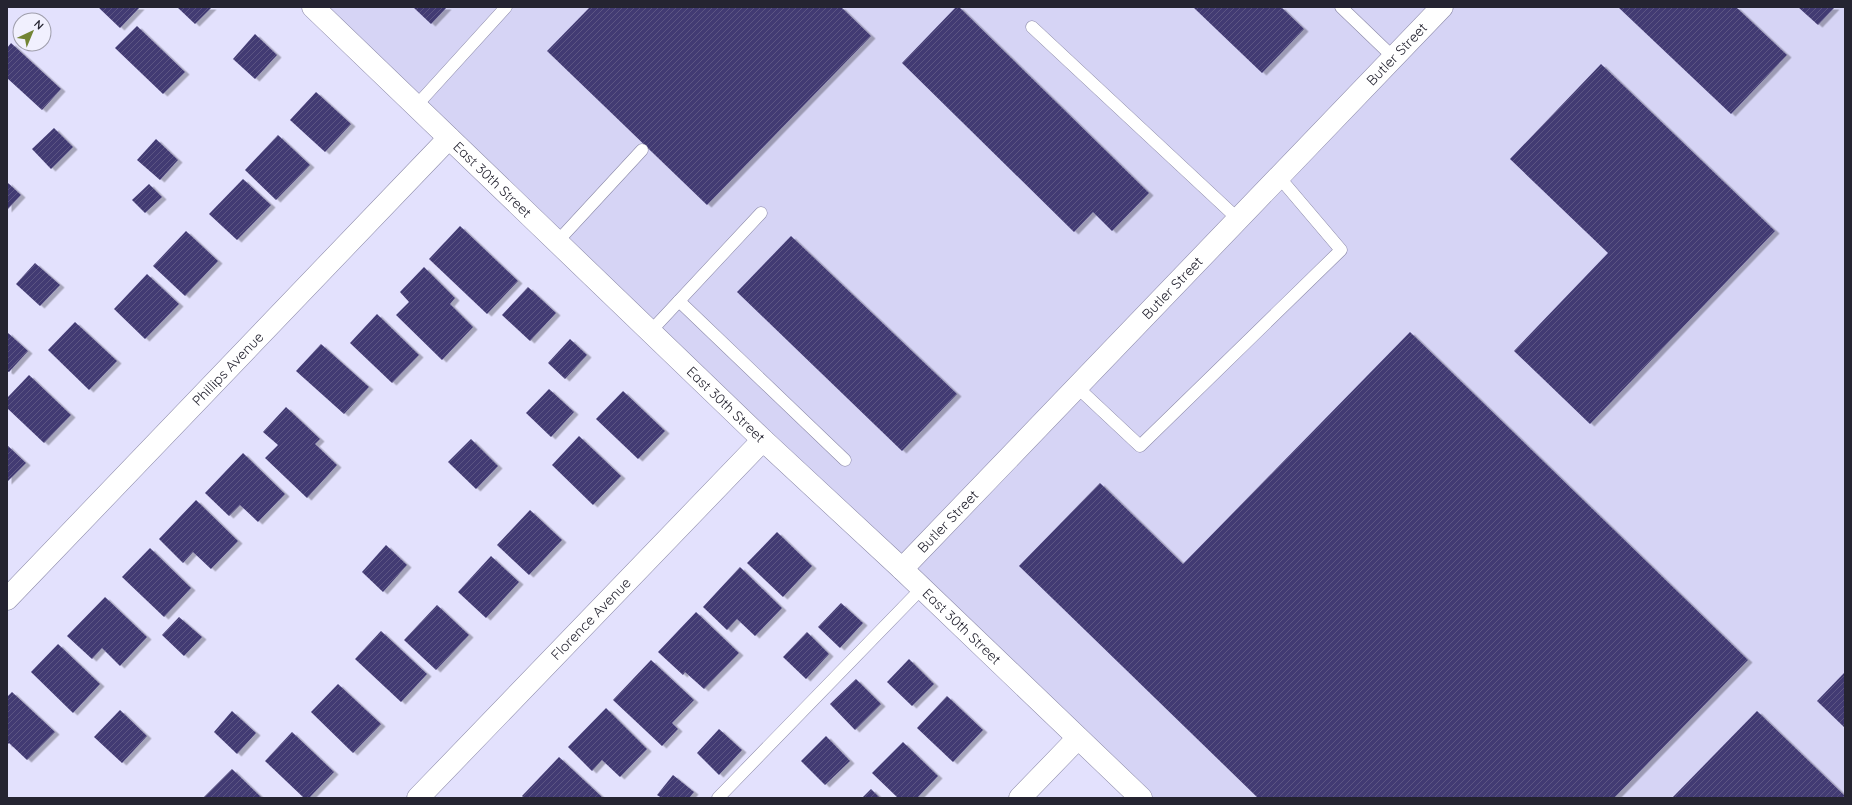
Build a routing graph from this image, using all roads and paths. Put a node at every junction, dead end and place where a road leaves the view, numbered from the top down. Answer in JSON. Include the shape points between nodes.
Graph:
{"nodes":[{"id":1,"x":313,"y":7,"type":"edge"},
{"id":2,"x":506,"y":7,"type":"edge"},
{"id":3,"x":1341,"y":7,"type":"edge"},
{"id":4,"x":1442,"y":7,"type":"edge"},
{"id":5,"x":1032,"y":27,"type":"dead end"},
{"id":6,"x":1393,"y":57,"type":"junction"},
{"id":7,"x":416,"y":106,"type":"junction"},
{"id":8,"x":449,"y":138,"type":"junction"},
{"id":9,"x":642,"y":150,"type":"dead end"},
{"id":10,"x":1278,"y":177,"type":"junction"},
{"id":11,"x":761,"y":213,"type":"dead end"},
{"id":12,"x":1238,"y":219,"type":"junction"},
{"id":13,"x":557,"y":242,"type":"junction"},
{"id":14,"x":679,"y":301,"type":"junction"},
{"id":15,"x":650,"y":332,"type":"junction"},
{"id":16,"x":1077,"y":387,"type":"junction"},
{"id":17,"x":763,"y":440,"type":"junction"},
{"id":18,"x":845,"y":460,"type":"dead end"},
{"id":19,"x":902,"y":569,"type":"junction"},
{"id":20,"x":922,"y":588,"type":"junction"},
{"id":21,"x":7,"y":599,"type":"edge"},
{"id":22,"x":1078,"y":738,"type":"junction"},
{"id":23,"x":418,"y":798,"type":"edge"},
{"id":24,"x":718,"y":798,"type":"edge"},
{"id":25,"x":1020,"y":798,"type":"edge"},
{"id":26,"x":1141,"y":798,"type":"edge"}],
"edges":[{"from":1,"to":7,"type":"street","name":"East 30th Street"},
{"from":2,"to":7,"type":"lane"},
{"from":3,"to":6,"type":"lane"},
{"from":4,"to":6,"type":"street","name":"Butler Street"},
{"from":5,"to":12,"type":"lane"},
{"from":6,"to":10,"type":"street","name":"Butler Street"},
{"from":7,"to":8,"type":"street","name":"East 30th Street"},
{"from":8,"to":13,"type":"street","name":"East 30th Street"},
{"from":8,"to":21,"type":"street","name":"Phillips Avenue"},
{"from":9,"to":13,"type":"lane"},
{"from":10,"to":12,"type":"street","name":"Butler Street"},
{"from":10,"to":16,"type":"lane","via":[[1341,250],[1140,446]]},
{"from":11,"to":14,"type":"lane"},
{"from":12,"to":16,"type":"street","name":"Butler Street"},
{"from":13,"to":15,"type":"street","name":"East 30th Street"},
{"from":14,"to":15,"type":"lane"},
{"from":14,"to":18,"type":"lane"},
{"from":15,"to":17,"type":"street","name":"East 30th Street"},
{"from":16,"to":19,"type":"street","name":"Butler Street"},
{"from":17,"to":19,"type":"street","name":"East 30th Street"},
{"from":17,"to":23,"type":"street","name":"Florence Avenue"},
{"from":19,"to":20,"type":"street","name":"East 30th Street"},
{"from":20,"to":22,"type":"street","name":"East 30th Street"},
{"from":20,"to":24,"type":"lane"},
{"from":22,"to":25,"type":"street"},
{"from":22,"to":26,"type":"street","name":"East 30th Street"}]}
